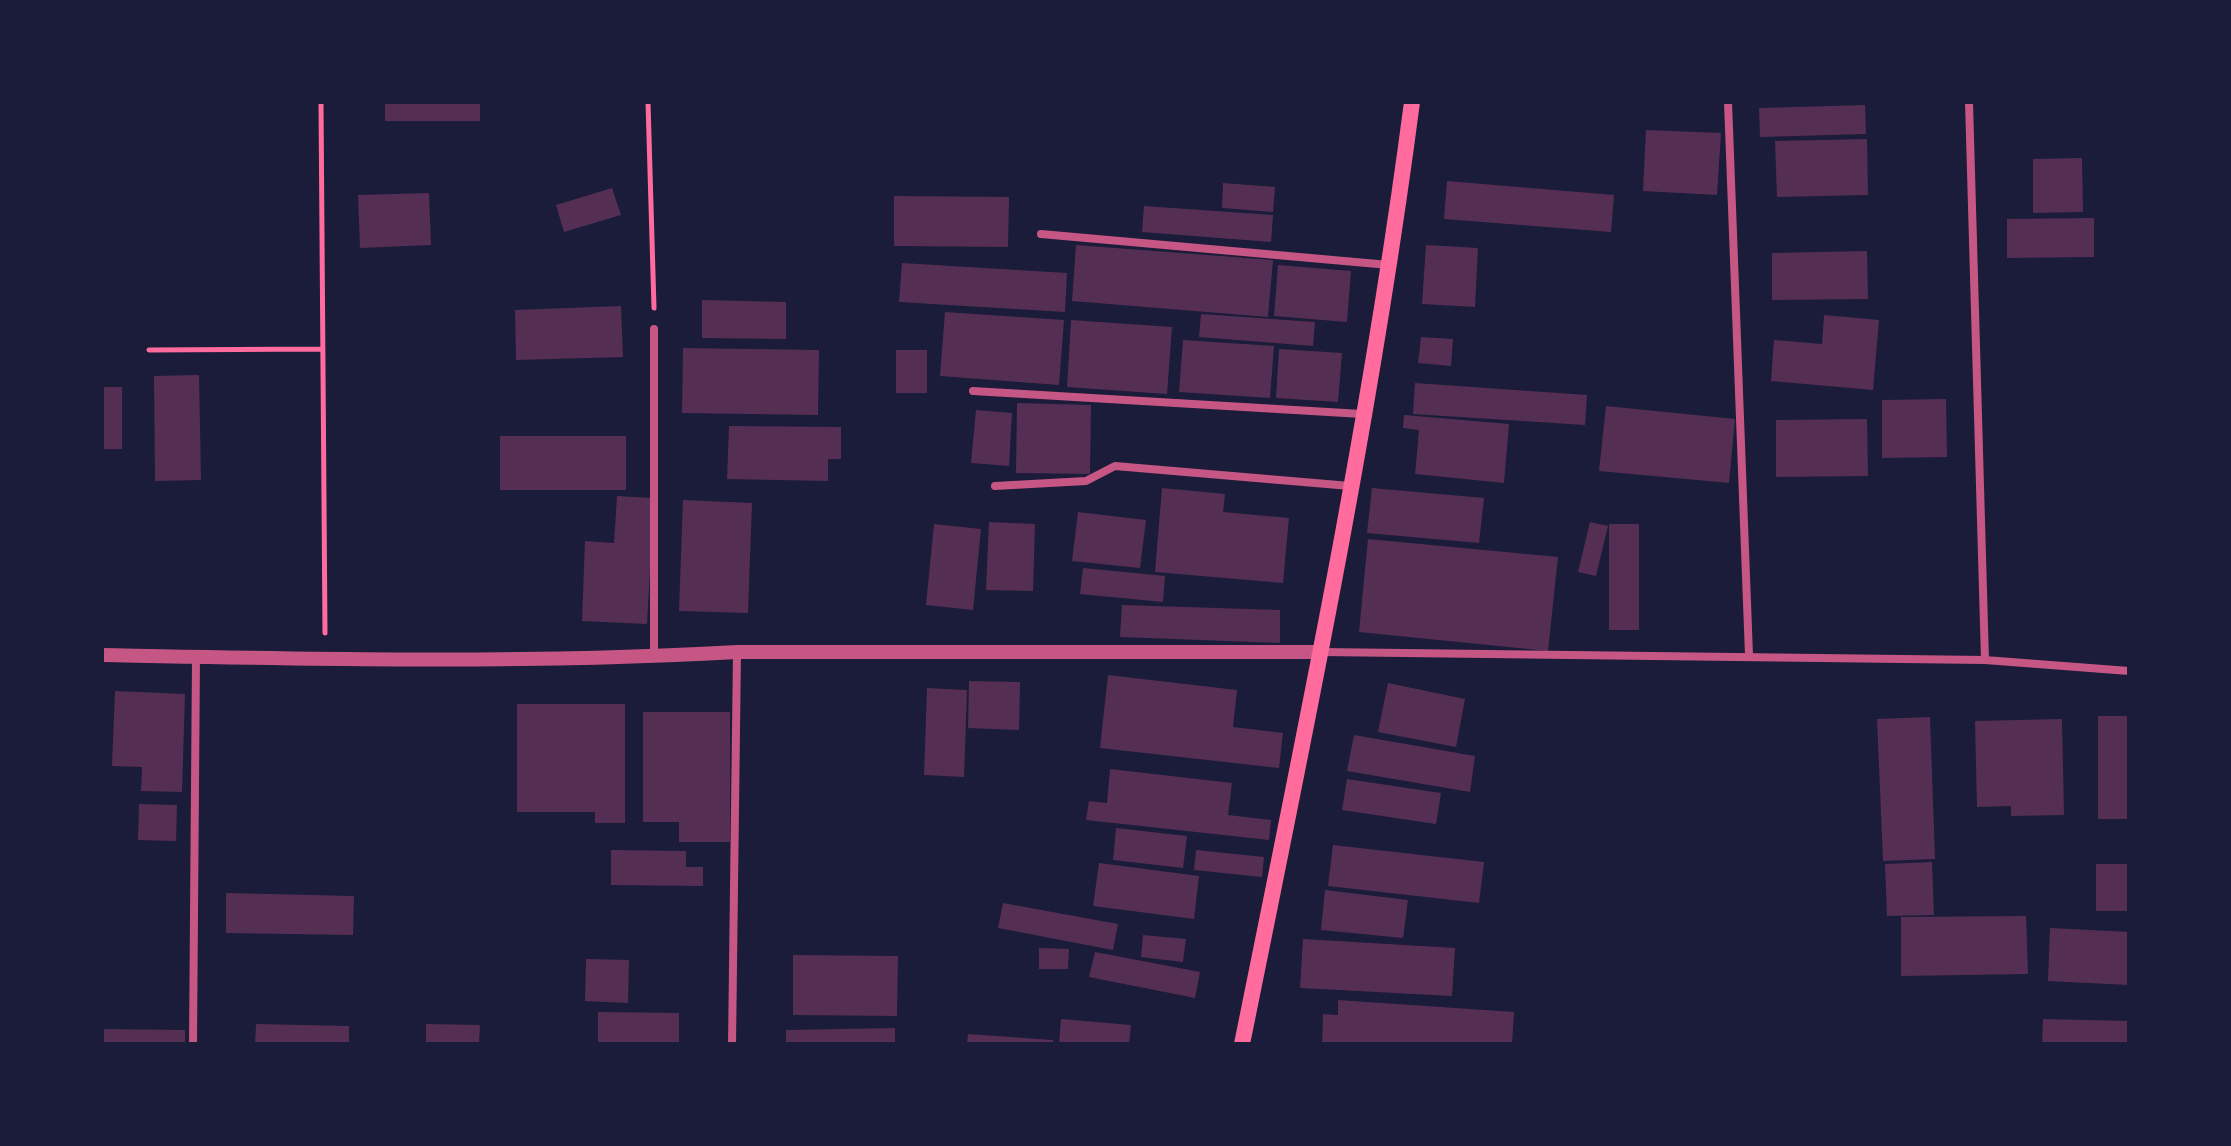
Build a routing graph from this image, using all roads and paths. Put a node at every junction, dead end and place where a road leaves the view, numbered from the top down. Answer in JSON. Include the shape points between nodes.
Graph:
{"nodes":[{"id":1,"x":321,"y":102,"type":"edge"},
{"id":2,"x":648,"y":102,"type":"edge"},
{"id":3,"x":1412,"y":102,"type":"edge"},
{"id":4,"x":1728,"y":102,"type":"edge"},
{"id":5,"x":1969,"y":102,"type":"edge"},
{"id":6,"x":1041,"y":234,"type":"dead end"},
{"id":7,"x":1389,"y":265,"type":"junction"},
{"id":8,"x":654,"y":329,"type":"joint"},
{"id":9,"x":323,"y":349,"type":"junction"},
{"id":10,"x":149,"y":350,"type":"dead end"},
{"id":11,"x":973,"y":391,"type":"dead end"},
{"id":12,"x":1362,"y":414,"type":"junction"},
{"id":13,"x":995,"y":486,"type":"dead end"},
{"id":14,"x":1350,"y":486,"type":"junction"},
{"id":15,"x":737,"y":652,"type":"junction"},
{"id":16,"x":1321,"y":652,"type":"junction"},
{"id":17,"x":102,"y":655,"type":"edge"},
{"id":18,"x":1749,"y":655,"type":"junction"},
{"id":19,"x":196,"y":657,"type":"junction"},
{"id":20,"x":654,"y":657,"type":"junction"},
{"id":21,"x":325,"y":658,"type":"junction"},
{"id":22,"x":1985,"y":660,"type":"junction"},
{"id":23,"x":2129,"y":671,"type":"edge"},
{"id":24,"x":193,"y":1044,"type":"edge"},
{"id":25,"x":732,"y":1044,"type":"edge"},
{"id":26,"x":1242,"y":1044,"type":"edge"}],
"edges":[{"from":1,"to":9,"type":"path"},
{"from":2,"to":8,"type":"path"},
{"from":3,"to":7,"type":"main road"},
{"from":4,"to":18,"type":"street"},
{"from":5,"to":22,"type":"street"},
{"from":6,"to":7,"type":"street"},
{"from":7,"to":12,"type":"main road"},
{"from":8,"to":20,"type":"street"},
{"from":9,"to":10,"type":"path"},
{"from":9,"to":21,"type":"path"},
{"from":11,"to":12,"type":"street"},
{"from":12,"to":14,"type":"main road"},
{"from":13,"to":14,"type":"street","via":[[1086,481],[1115,466]]},
{"from":14,"to":16,"type":"main road"},
{"from":15,"to":16,"type":"street"},
{"from":15,"to":20,"type":"street"},
{"from":15,"to":25,"type":"street"},
{"from":16,"to":18,"type":"street"},
{"from":16,"to":26,"type":"main road"},
{"from":17,"to":19,"type":"street"},
{"from":18,"to":22,"type":"street"},
{"from":19,"to":21,"type":"street"},
{"from":19,"to":24,"type":"street"},
{"from":20,"to":21,"type":"street"},
{"from":22,"to":23,"type":"street"}]}
